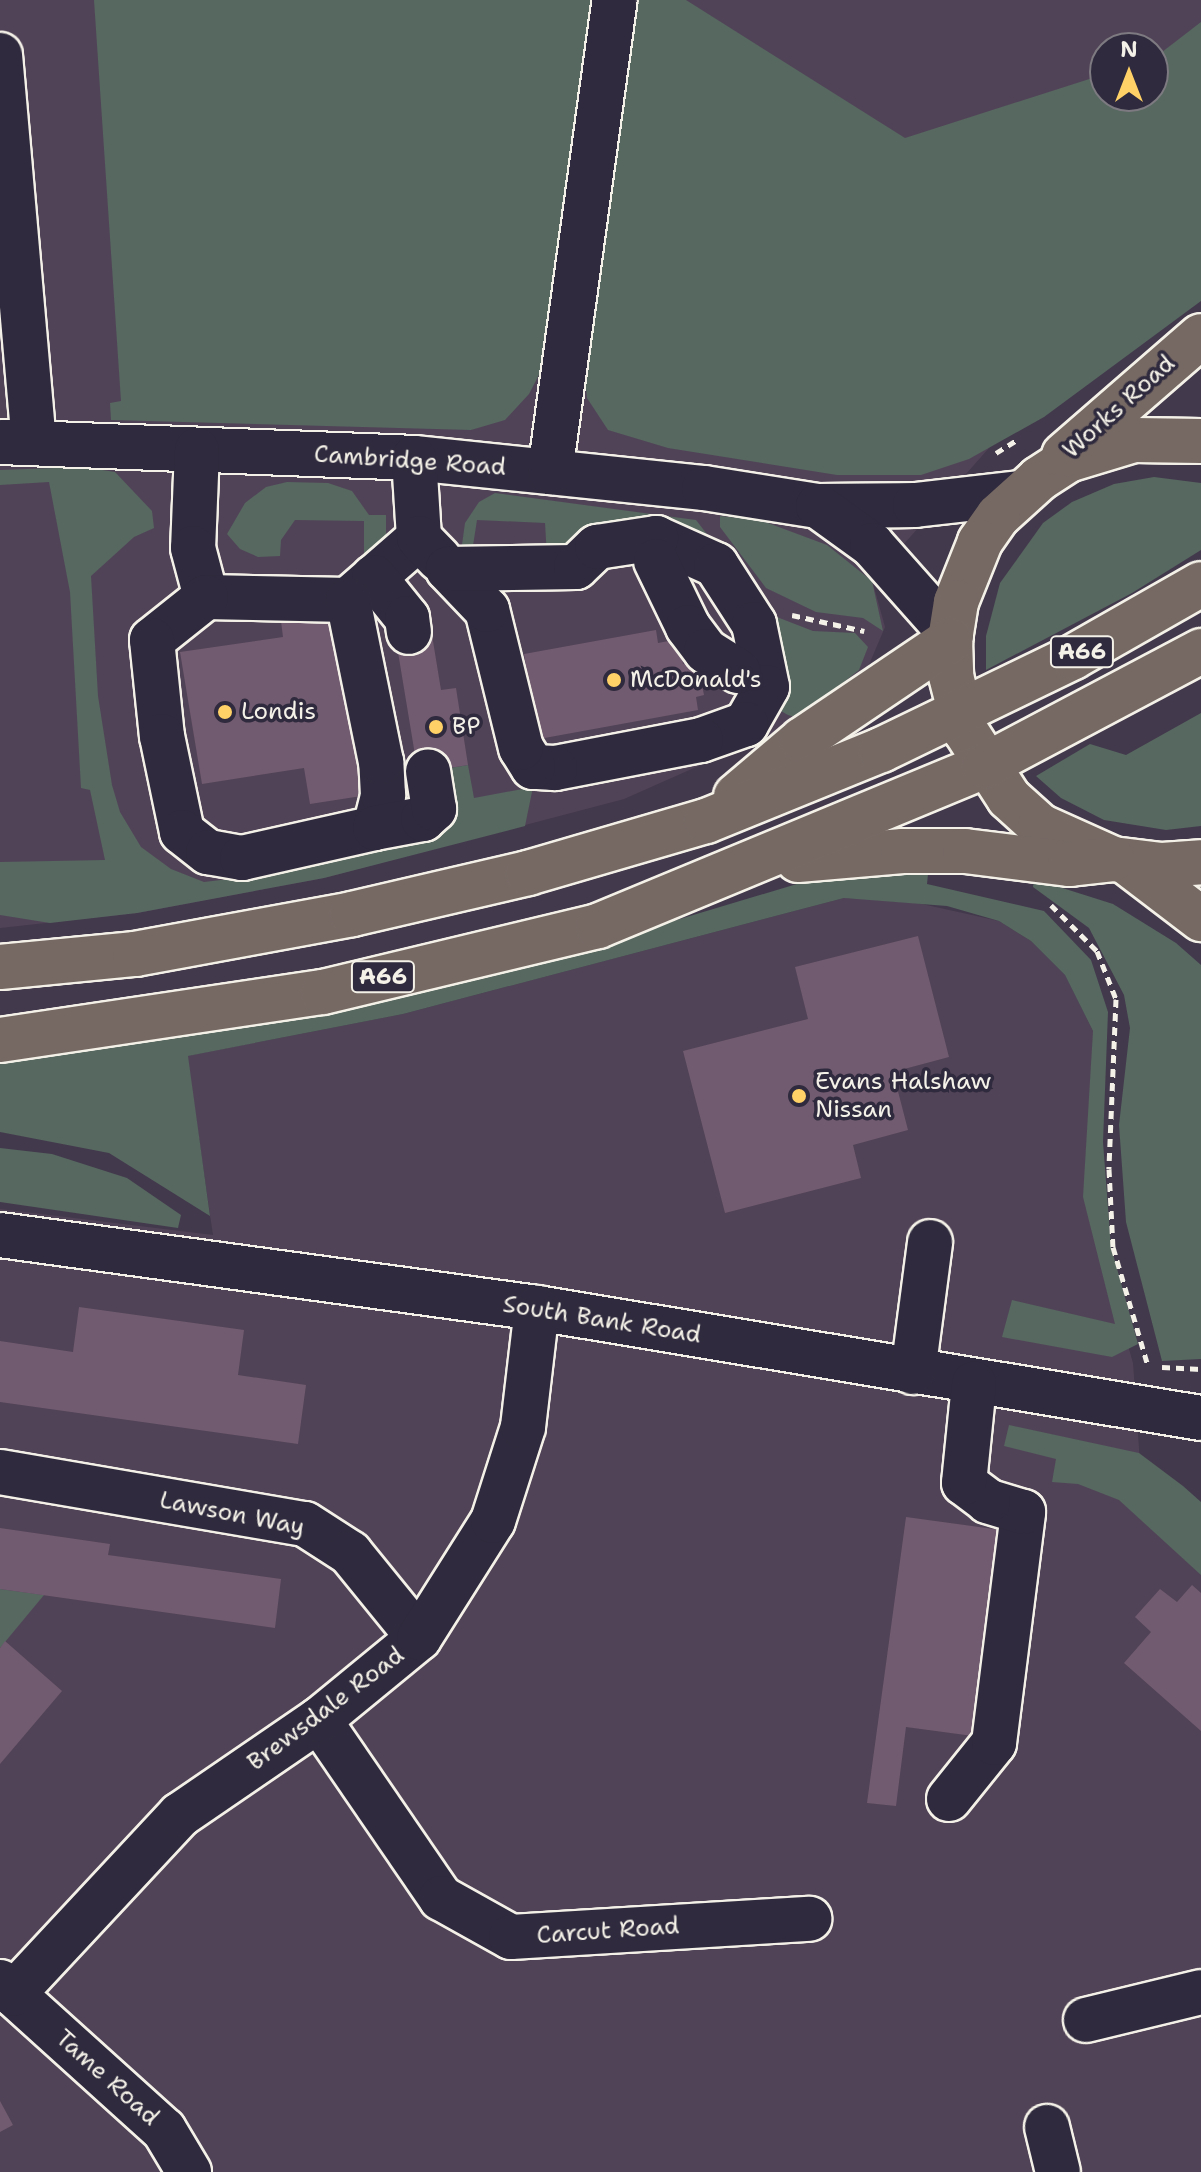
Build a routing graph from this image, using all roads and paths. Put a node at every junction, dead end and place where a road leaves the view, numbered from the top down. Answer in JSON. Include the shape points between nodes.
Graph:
{"nodes":[{"id":1,"x":615,"y":0,"type":"edge"},
{"id":2,"x":0,"y":55,"type":"edge"},
{"id":3,"x":5,"y":171,"type":"edge"},
{"id":4,"x":1201,"y":336,"type":"edge"},
{"id":5,"x":1201,"y":441,"type":"edge"},
{"id":6,"x":17,"y":442,"type":"edge"},
{"id":7,"x":197,"y":450,"type":"junction"},
{"id":8,"x":414,"y":458,"type":"junction"},
{"id":9,"x":550,"y":472,"type":"junction"},
{"id":10,"x":1030,"y":486,"type":"junction"},
{"id":11,"x":818,"y":506,"type":"junction"},
{"id":12,"x":433,"y":553,"type":"junction"},
{"id":13,"x":576,"y":567,"type":"junction"},
{"id":14,"x":1201,"y":584,"type":"edge"},
{"id":15,"x":361,"y":589,"type":"junction"},
{"id":16,"x":206,"y":597,"type":"junction"},
{"id":17,"x":409,"y":632,"type":"dead end"},
{"id":18,"x":951,"y":637,"type":"junction"},
{"id":19,"x":1201,"y":651,"type":"edge"},
{"id":20,"x":958,"y":710,"type":"junction"},
{"id":21,"x":521,"y":748,"type":"junction"},
{"id":22,"x":984,"y":766,"type":"junction"},
{"id":23,"x":428,"y":771,"type":"dead end"},
{"id":24,"x":706,"y":821,"type":"junction"},
{"id":25,"x":375,"y":828,"type":"junction"},
{"id":26,"x":1119,"y":860,"type":"junction"},
{"id":27,"x":1201,"y":862,"type":"edge"},
{"id":28,"x":754,"y":865,"type":"junction"},
{"id":29,"x":1037,"y":897,"type":"dead end"},
{"id":30,"x":1201,"y":919,"type":"edge"},
{"id":31,"x":0,"y":967,"type":"edge"},
{"id":32,"x":0,"y":1040,"type":"edge"},
{"id":33,"x":0,"y":1235,"type":"edge"},
{"id":34,"x":930,"y":1242,"type":"dead end"},
{"id":35,"x":537,"y":1308,"type":"junction"},
{"id":36,"x":1201,"y":1369,"type":"edge"},
{"id":37,"x":913,"y":1372,"type":"junction"},
{"id":38,"x":974,"y":1384,"type":"junction"},
{"id":39,"x":1188,"y":1412,"type":"edge"},
{"id":40,"x":0,"y":1472,"type":"edge"},
{"id":41,"x":419,"y":1638,"type":"junction"},
{"id":42,"x":319,"y":1720,"type":"junction"},
{"id":43,"x":949,"y":1799,"type":"dead end"},
{"id":44,"x":809,"y":1919,"type":"dead end"},
{"id":45,"x":6,"y":1988,"type":"edge"},
{"id":46,"x":1201,"y":1992,"type":"edge"},
{"id":47,"x":1086,"y":2020,"type":"dead end"},
{"id":48,"x":1047,"y":2127,"type":"dead end"},
{"id":49,"x":189,"y":2172,"type":"edge"},
{"id":50,"x":1058,"y":2172,"type":"edge"}],
"edges":[{"from":1,"to":9,"type":"street"},
{"from":2,"to":3,"type":"street"},
{"from":3,"to":6,"type":"street"},
{"from":4,"to":10,"type":"main road","name":"Works Road"},
{"from":5,"to":10,"type":"main road","via":[[1134,440],[1068,460]]},
{"from":6,"to":7,"type":"street","name":"Cambridge Road"},
{"from":7,"to":8,"type":"street","name":"Cambridge Road"},
{"from":7,"to":16,"type":"street","via":[[193,548]]},
{"from":8,"to":9,"type":"street","name":"Cambridge Road"},
{"from":8,"to":12,"type":"street"},
{"from":9,"to":11,"type":"street","name":"Cambridge Road"},
{"from":10,"to":11,"type":"street","name":"Cambridge Road","via":[[915,505]]},
{"from":10,"to":18,"type":"main road","via":[[980,542],[956,602]]},
{"from":11,"to":18,"type":"street","name":"Cambridge Road","via":[[872,545]]},
{"from":12,"to":13,"type":"street"},
{"from":12,"to":15,"type":"street"},
{"from":12,"to":21,"type":"street","via":[[487,610]]},
{"from":13,"to":21,"type":"street","via":[[656,561],[690,573],[721,612],[740,651],[737,682],[719,708]]},
{"from":13,"to":21,"type":"street","via":[[597,547],[656,538],[716,565],[754,624],[767,687],[746,724],[701,740],[555,768],[533,767]]},
{"from":14,"to":20,"type":"main road","number":"A66","via":[[1073,657]]},
{"from":15,"to":16,"type":"street"},
{"from":15,"to":17,"type":"street","via":[[407,618]]},
{"from":15,"to":25,"type":"street","via":[[383,795]]},
{"from":16,"to":25,"type":"street","via":[[152,640],[162,736],[182,832],[208,852],[242,858]]},
{"from":18,"to":20,"type":"main road"},
{"from":18,"to":24,"type":"main road","number":"A66","via":[[802,740]]},
{"from":19,"to":22,"type":"main road","number":"A66"},
{"from":20,"to":22,"type":"main road"},
{"from":20,"to":24,"type":"main road","number":"A66","via":[[881,750]]},
{"from":22,"to":26,"type":"main road","via":[[1040,826]]},
{"from":22,"to":28,"type":"main road","number":"A66"},
{"from":23,"to":25,"type":"street","via":[[434,809],[423,819]]},
{"from":24,"to":31,"type":"main road","number":"A66","via":[[528,873],[352,914],[135,954]]},
{"from":26,"to":27,"type":"main road"},
{"from":26,"to":28,"type":"main road","number":"A66","via":[[1070,864],[965,851],[903,851]]},
{"from":26,"to":30,"type":"main road"},
{"from":28,"to":32,"type":"main road","number":"A66","via":[[598,926],[323,992]]},
{"from":29,"to":36,"type":"path","via":[[1080,929],[1097,951],[1116,999],[1109,1169],[1113,1247],[1146,1366]]},
{"from":33,"to":35,"type":"street","name":"South Bank Road"},
{"from":34,"to":37,"type":"street"},
{"from":35,"to":37,"type":"street","name":"South Bank Road"},
{"from":35,"to":41,"type":"street","name":"Brewsdale Road","via":[[523,1427],[493,1521]]},
{"from":37,"to":38,"type":"street","name":"South Bank Road"},
{"from":38,"to":39,"type":"street","name":"South Bank Road"},
{"from":38,"to":43,"type":"street","via":[[964,1483],[988,1501],[1023,1512],[994,1743]]},
{"from":40,"to":41,"type":"street","name":"Lawson Way","via":[[305,1524],[350,1553]]},
{"from":41,"to":42,"type":"street","name":"Brewsdale Road"},
{"from":42,"to":44,"type":"street","name":"Carcut Road","via":[[441,1898],[511,1937]]},
{"from":42,"to":45,"type":"street","name":"Brewsdale Road","via":[[180,1815]]},
{"from":45,"to":49,"type":"street","name":"Tame Road","via":[[164,2130]]},
{"from":46,"to":47,"type":"street"},
{"from":48,"to":50,"type":"street"}]}
